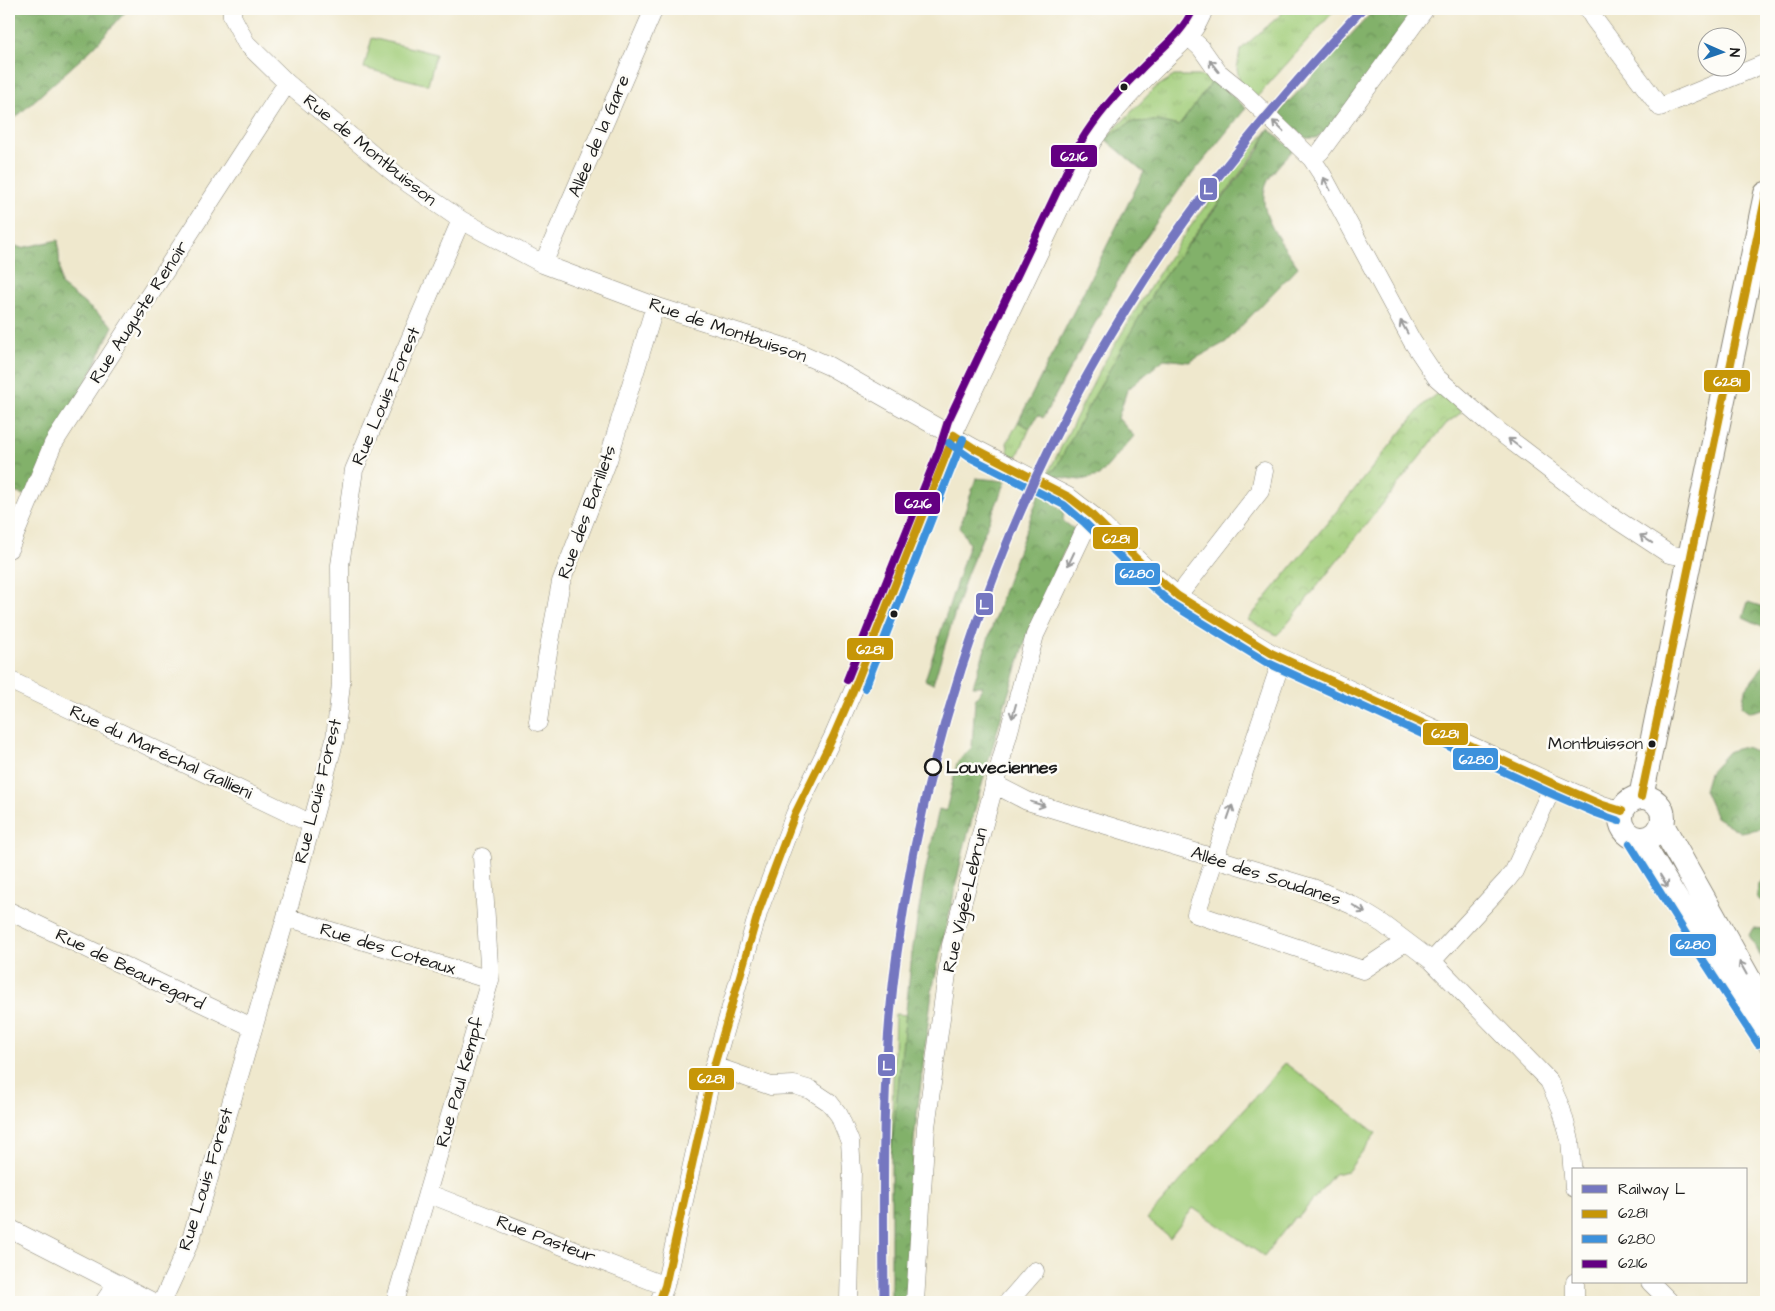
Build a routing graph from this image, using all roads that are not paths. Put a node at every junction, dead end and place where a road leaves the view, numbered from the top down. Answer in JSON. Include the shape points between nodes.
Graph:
{"nodes":[{"id":1,"x":232,"y":9,"type":"edge"},
{"id":2,"x":654,"y":9,"type":"edge"},
{"id":3,"x":1204,"y":9,"type":"edge"},
{"id":4,"x":1424,"y":9,"type":"edge"},
{"id":5,"x":1588,"y":9,"type":"edge"},
{"id":6,"x":1189,"y":37,"type":"junction"},
{"id":7,"x":1766,"y":63,"type":"edge"},
{"id":8,"x":287,"y":83,"type":"junction"},
{"id":9,"x":1312,"y":159,"type":"junction"},
{"id":10,"x":1766,"y":194,"type":"edge"},
{"id":11,"x":461,"y":220,"type":"junction"},
{"id":12,"x":543,"y":264,"type":"junction"},
{"id":13,"x":655,"y":306,"type":"junction"},
{"id":14,"x":954,"y":435,"type":"junction"},
{"id":15,"x":1264,"y":470,"type":"dead end"},
{"id":16,"x":1092,"y":515,"type":"junction"},
{"id":17,"x":9,"y":549,"type":"edge"},
{"id":18,"x":1690,"y":558,"type":"junction"},
{"id":19,"x":1178,"y":596,"type":"junction"},
{"id":20,"x":1282,"y":659,"type":"junction"},
{"id":21,"x":9,"y":680,"type":"edge"},
{"id":22,"x":538,"y":722,"type":"dead end"},
{"id":23,"x":994,"y":784,"type":"junction"},
{"id":24,"x":1554,"y":784,"type":"junction"},
{"id":25,"x":1641,"y":797,"type":"junction"},
{"id":26,"x":1622,"y":811,"type":"junction"},
{"id":27,"x":312,"y":824,"type":"junction"},
{"id":28,"x":1662,"y":826,"type":"junction"},
{"id":29,"x":1639,"y":839,"type":"junction"},
{"id":30,"x":482,"y":857,"type":"dead end"},
{"id":31,"x":1214,"y":858,"type":"junction"},
{"id":32,"x":1700,"y":892,"type":"junction"},
{"id":33,"x":1679,"y":904,"type":"junction"},
{"id":34,"x":9,"y":911,"type":"edge"},
{"id":35,"x":286,"y":917,"type":"junction"},
{"id":36,"x":1405,"y":942,"type":"junction"},
{"id":37,"x":1432,"y":961,"type":"junction"},
{"id":38,"x":490,"y":980,"type":"junction"},
{"id":39,"x":1766,"y":1010,"type":"edge"},
{"id":40,"x":252,"y":1027,"type":"junction"},
{"id":41,"x":1766,"y":1039,"type":"edge"},
{"id":42,"x":714,"y":1066,"type":"junction"},
{"id":43,"x":1572,"y":1168,"type":"edge"},
{"id":44,"x":427,"y":1193,"type":"junction"},
{"id":45,"x":9,"y":1228,"type":"edge"},
{"id":46,"x":1035,"y":1271,"type":"dead end"},
{"id":47,"x":117,"y":1283,"type":"junction"},
{"id":48,"x":1575,"y":1284,"type":"edge"},
{"id":49,"x":1652,"y":1284,"type":"edge"},
{"id":50,"x":662,"y":1294,"type":"edge"},
{"id":51,"x":104,"y":1302,"type":"edge"},
{"id":52,"x":153,"y":1302,"type":"edge"},
{"id":53,"x":162,"y":1302,"type":"edge"},
{"id":54,"x":395,"y":1302,"type":"edge"},
{"id":55,"x":849,"y":1302,"type":"edge"},
{"id":56,"x":915,"y":1302,"type":"edge"},
{"id":57,"x":1008,"y":1302,"type":"edge"},
{"id":58,"x":1576,"y":1302,"type":"edge"},
{"id":59,"x":1670,"y":1302,"type":"edge"}],
"edges":[{"from":1,"to":8,"type":"street","name":"Rue de Montbuisson","via":[[232,16],[246,43]]},
{"from":2,"to":12,"type":"street","name":"Allée de la Gare"},
{"from":3,"to":6,"type":"street"},
{"from":4,"to":9,"type":"street"},
{"from":5,"to":7,"type":"street","via":[[1660,107]]},
{"from":9,"to":6,"type":"street","one_way":true,"via":[[1218,72]]},
{"from":6,"to":14,"type":"street","via":[[1130,94],[1099,131]]},
{"from":8,"to":11,"type":"street","name":"Rue de Montbuisson","via":[[399,177]]},
{"from":8,"to":17,"type":"street","name":"Rue Auguste Renoir","via":[[53,444]]},
{"from":18,"to":9,"type":"street","one_way":true,"via":[[1670,554],[1605,512],[1492,426],[1436,377],[1412,341]]},
{"from":10,"to":18,"type":"street"},
{"from":11,"to":12,"type":"street","name":"Rue de Montbuisson"},
{"from":11,"to":27,"type":"street","name":"Rue Louis Forest","via":[[354,470],[340,565],[341,684],[335,738]]},
{"from":12,"to":13,"type":"street","name":"Rue de Montbuisson"},
{"from":13,"to":14,"type":"street","name":"Rue de Montbuisson","via":[[791,349],[829,366]]},
{"from":13,"to":22,"type":"street","name":"Rue des Barillets","via":[[608,460],[561,582]]},
{"from":14,"to":16,"type":"street","name":"Rue de Montbuisson","via":[[1069,497]]},
{"from":14,"to":42,"type":"street","via":[[833,737],[795,814],[758,910]]},
{"from":15,"to":19,"type":"street","via":[[1260,491]]},
{"from":16,"to":19,"type":"street","name":"Rue de Montbuisson"},
{"from":16,"to":23,"type":"street","name":"Rue Vigée-Lebrun","one_way":true,"via":[[1036,635]]},
{"from":18,"to":25,"type":"street"},
{"from":19,"to":20,"type":"street","name":"Rue de Montbuisson"},
{"from":20,"to":24,"type":"street","name":"Rue de Montbuisson"},
{"from":31,"to":20,"type":"street","one_way":true},
{"from":21,"to":27,"type":"street","name":"Rue du Maréchal Gallieni"},
{"from":23,"to":31,"type":"street","name":"Allée des Soudanes","one_way":true,"via":[[1027,801]]},
{"from":23,"to":56,"type":"street","name":"Rue Vigée-Lebrun","via":[[951,945],[926,1126]]},
{"from":24,"to":26,"type":"street","name":"Rue de Montbuisson"},
{"from":24,"to":37,"type":"street","via":[[1514,871]]},
{"from":25,"to":26,"type":"street","via":[[1630,801]]},
{"from":25,"to":28,"type":"street","via":[[1660,805],[1664,819]]},
{"from":26,"to":29,"type":"street","via":[[1624,829]]},
{"from":27,"to":35,"type":"street","name":"Rue Louis Forest"},
{"from":28,"to":29,"type":"street","via":[[1650,838]]},
{"from":28,"to":32,"type":"street"},
{"from":29,"to":33,"type":"street","one_way":true},
{"from":30,"to":38,"type":"street","name":"Rue Paul Kempf"},
{"from":31,"to":36,"type":"street","name":"Allée des Soudanes","one_way":true,"via":[[1313,888],[1352,905]]},
{"from":31,"to":36,"type":"street","via":[[1196,914],[1363,970]]},
{"from":32,"to":33,"type":"street"},
{"from":39,"to":32,"type":"street","one_way":true},
{"from":33,"to":41,"type":"street"},
{"from":34,"to":40,"type":"street","name":"Rue de Beauregard"},
{"from":35,"to":38,"type":"street","name":"Rue des Coteaux"},
{"from":35,"to":40,"type":"street","name":"Rue Louis Forest"},
{"from":36,"to":37,"type":"street","name":"Allée des Soudanes"},
{"from":37,"to":43,"type":"street","name":"Allée des Soudanes","via":[[1549,1081],[1570,1140]]},
{"from":38,"to":44,"type":"street","name":"Rue Paul Kempf"},
{"from":40,"to":53,"type":"street","name":"Rue Louis Forest","via":[[191,1239]]},
{"from":42,"to":50,"type":"street"},
{"from":42,"to":55,"type":"street","via":[[771,1086],[794,1085],[810,1090],[829,1102],[840,1115],[850,1142],[852,1171]]},
{"from":44,"to":50,"type":"street","name":"Rue Pasteur"},
{"from":44,"to":54,"type":"street","name":"Rue Paul Kempf"},
{"from":45,"to":47,"type":"street"},
{"from":46,"to":57,"type":"street"},
{"from":47,"to":51,"type":"street"},
{"from":47,"to":52,"type":"street"},
{"from":48,"to":58,"type":"street"},
{"from":49,"to":59,"type":"street"}]}
